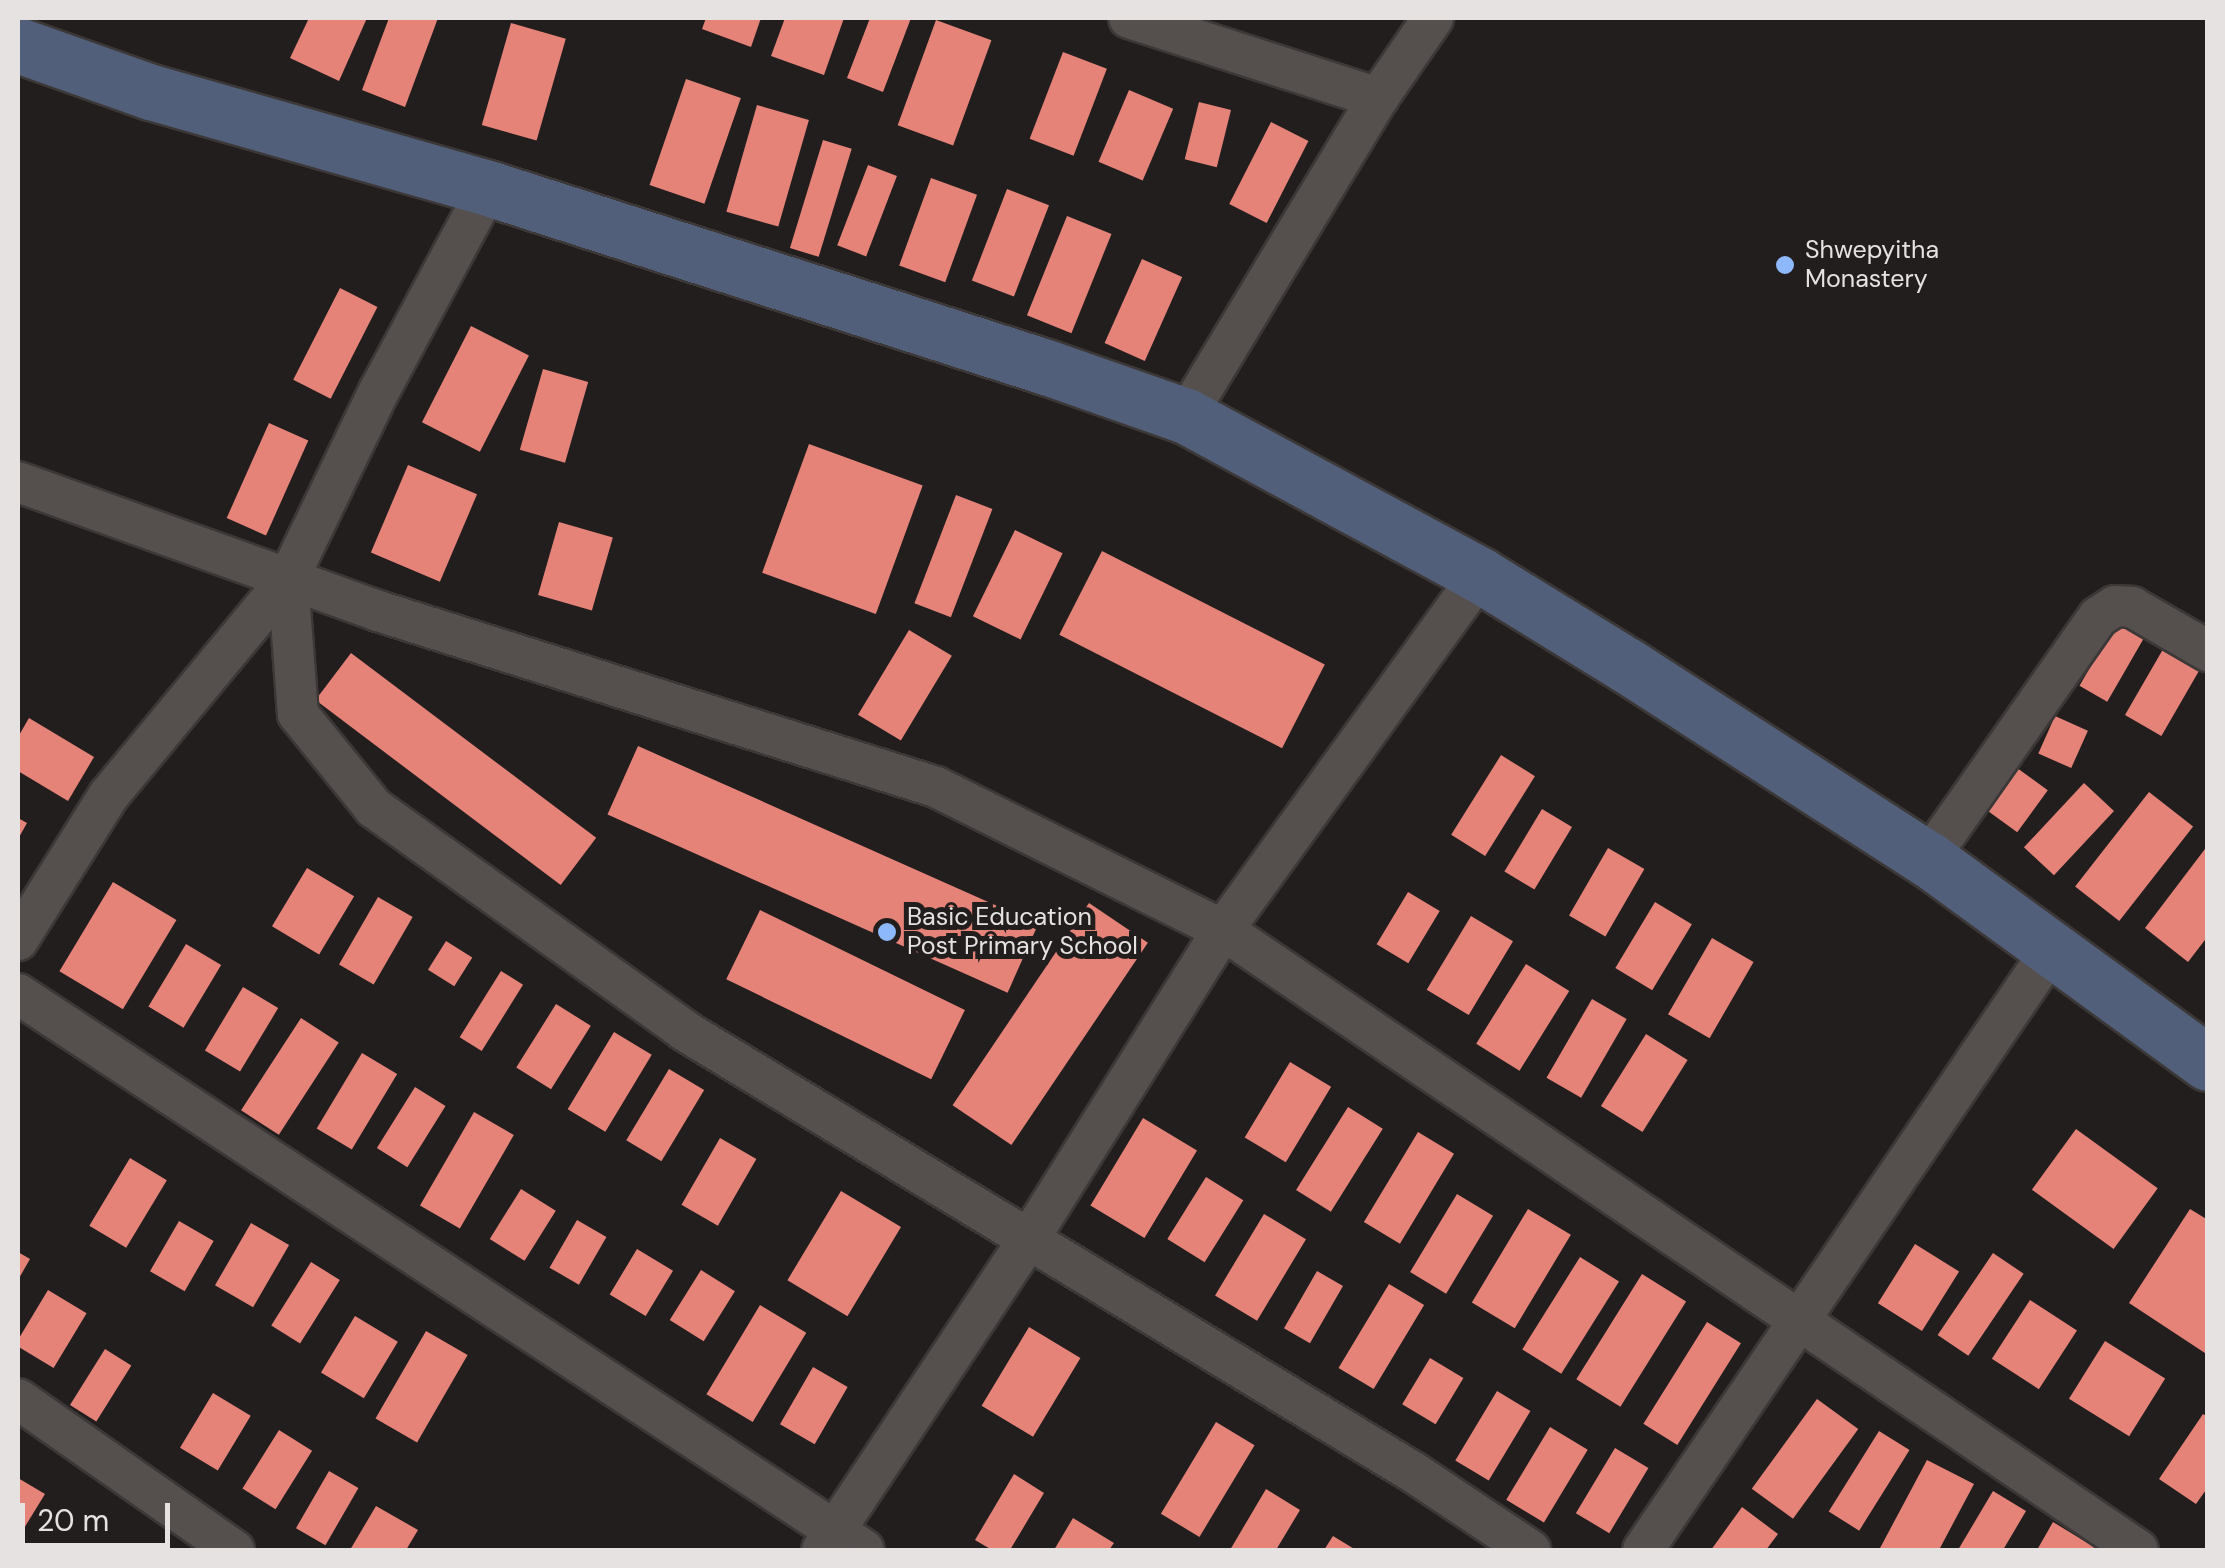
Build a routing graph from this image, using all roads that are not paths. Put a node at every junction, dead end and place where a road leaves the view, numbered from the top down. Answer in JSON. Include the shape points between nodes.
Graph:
{"nodes":[{"id":1,"x":1129,"y":18,"type":"edge"},
{"id":2,"x":1434,"y":18,"type":"edge"},
{"id":3,"x":18,"y":45,"type":"edge"},
{"id":4,"x":1378,"y":98,"type":"junction"},
{"id":5,"x":488,"y":188,"type":"junction"},
{"id":6,"x":1186,"y":416,"type":"junction"},
{"id":7,"x":18,"y":482,"type":"edge"},
{"id":8,"x":1480,"y":574,"type":"junction"},
{"id":9,"x":288,"y":579,"type":"junction"},
{"id":10,"x":2208,"y":652,"type":"edge"},
{"id":11,"x":1928,"y":860,"type":"junction"},
{"id":12,"x":1222,"y":930,"type":"junction"},
{"id":13,"x":18,"y":940,"type":"edge"},
{"id":14,"x":2052,"y":949,"type":"junction"},
{"id":15,"x":18,"y":994,"type":"edge"},
{"id":16,"x":2208,"y":1063,"type":"edge"},
{"id":17,"x":1028,"y":1239,"type":"junction"},
{"id":18,"x":1801,"y":1322,"type":"junction"},
{"id":19,"x":18,"y":1399,"type":"edge"},
{"id":20,"x":840,"y":1544,"type":"edge"},
{"id":21,"x":234,"y":1550,"type":"edge"},
{"id":22,"x":1530,"y":1550,"type":"edge"},
{"id":23,"x":1643,"y":1550,"type":"edge"},
{"id":24,"x":2138,"y":1550,"type":"edge"}],
"edges":[{"from":1,"to":4,"type":"street"},
{"from":2,"to":4,"type":"street"},
{"from":3,"to":5,"type":"street","via":[[151,92]]},
{"from":4,"to":6,"type":"street"},
{"from":5,"to":6,"type":"street"},
{"from":5,"to":9,"type":"street"},
{"from":6,"to":8,"type":"street"},
{"from":7,"to":9,"type":"street"},
{"from":8,"to":11,"type":"street"},
{"from":8,"to":12,"type":"street"},
{"from":9,"to":12,"type":"street","via":[[936,788]]},
{"from":9,"to":13,"type":"street","via":[[109,795]]},
{"from":9,"to":17,"type":"street","via":[[298,714],[374,808],[685,1031]]},
{"from":10,"to":11,"type":"street","via":[[2132,607],[2115,606],[2098,618]]},
{"from":11,"to":14,"type":"street"},
{"from":12,"to":17,"type":"street"},
{"from":12,"to":18,"type":"street"},
{"from":14,"to":16,"type":"street"},
{"from":14,"to":18,"type":"street"},
{"from":15,"to":20,"type":"street"},
{"from":17,"to":20,"type":"street"},
{"from":17,"to":22,"type":"street"},
{"from":18,"to":23,"type":"street"},
{"from":18,"to":24,"type":"street"},
{"from":19,"to":21,"type":"street"}]}
